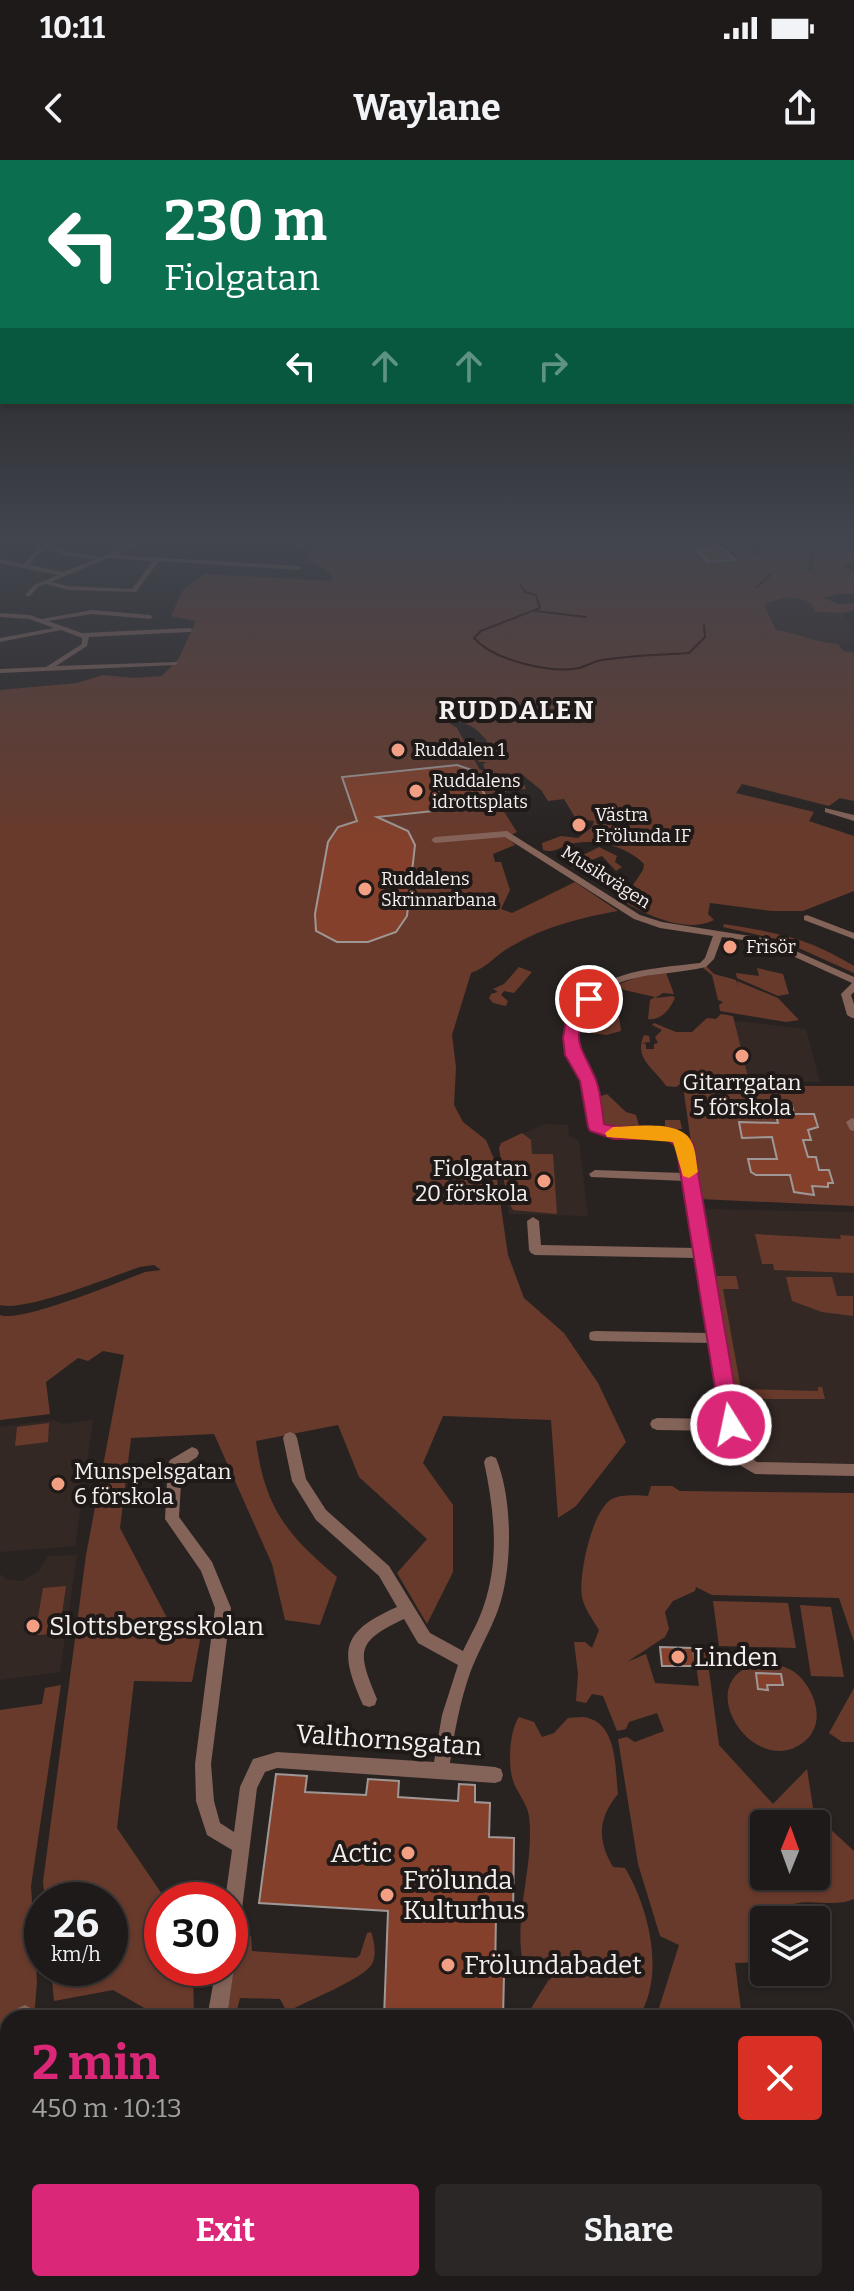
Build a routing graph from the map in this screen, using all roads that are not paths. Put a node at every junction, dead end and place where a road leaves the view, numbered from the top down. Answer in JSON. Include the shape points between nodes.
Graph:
{"nodes":[{"id":1,"x":86,"y":643,"type":"edge"},
{"id":2,"x":175,"y":663,"type":"dead end"},
{"id":3,"x":49,"y":668,"type":"junction"},
{"id":4,"x":0,"y":671,"type":"edge"},
{"id":5,"x":828,"y":810,"type":"dead end"},
{"id":6,"x":854,"y":818,"type":"edge"},
{"id":7,"x":435,"y":840,"type":"dead end"},
{"id":8,"x":807,"y":918,"type":"dead end"},
{"id":9,"x":719,"y":933,"type":"junction"},
{"id":10,"x":854,"y":936,"type":"edge"},
{"id":11,"x":854,"y":983,"type":"edge"},
{"id":12,"x":852,"y":1015,"type":"edge"},
{"id":13,"x":595,"y":1174,"type":"dead end"},
{"id":14,"x":690,"y":1177,"type":"junction"},
{"id":15,"x":533,"y":1221,"type":"dead end"},
{"id":16,"x":703,"y":1253,"type":"junction"},
{"id":17,"x":595,"y":1336,"type":"dead end"},
{"id":18,"x":717,"y":1338,"type":"junction"},
{"id":19,"x":657,"y":1424,"type":"dead end"},
{"id":20,"x":731,"y":1425,"type":"junction"},
{"id":21,"x":290,"y":1438,"type":"dead end"},
{"id":22,"x":192,"y":1453,"type":"dead end"},
{"id":23,"x":491,"y":1462,"type":"dead end"},
{"id":24,"x":854,"y":1470,"type":"edge"},
{"id":25,"x":407,"y":1610,"type":"junction"},
{"id":26,"x":466,"y":1661,"type":"junction"},
{"id":27,"x":369,"y":1699,"type":"dead end"},
{"id":28,"x":441,"y":1772,"type":"junction"},
{"id":29,"x":495,"y":1775,"type":"dead end"},
{"id":30,"x":240,"y":1845,"type":"junction"},
{"id":31,"x":236,"y":1882,"type":"edge"},
{"id":32,"x":222,"y":1986,"type":"edge"},
{"id":33,"x":218,"y":2010,"type":"edge"}],
"edges":[{"from":1,"to":3,"type":"street"},
{"from":2,"to":3,"type":"street"},
{"from":3,"to":4,"type":"street"},
{"from":5,"to":6,"type":"street"},
{"from":7,"to":9,"type":"street","name":"Musikvägen","via":[[507,834],[637,917]]},
{"from":8,"to":10,"type":"street"},
{"from":9,"to":11,"type":"street","name":"Musikvägen","via":[[766,941]]},
{"from":9,"to":14,"type":"street","via":[[703,965],[633,975],[596,993],[578,1013],[571,1032],[596,1127],[679,1138]]},
{"from":11,"to":12,"type":"street","via":[[846,994]]},
{"from":13,"to":14,"type":"street"},
{"from":14,"to":16,"type":"street"},
{"from":15,"to":16,"type":"street","via":[[535,1250]]},
{"from":16,"to":18,"type":"street"},
{"from":17,"to":18,"type":"street"},
{"from":18,"to":20,"type":"street"},
{"from":19,"to":20,"type":"street"},
{"from":20,"to":24,"type":"street","via":[[737,1453],[748,1465]]},
{"from":21,"to":25,"type":"street","via":[[299,1481],[321,1515],[375,1560]]},
{"from":22,"to":30,"type":"street","via":[[175,1464],[172,1519],[207,1567],[224,1619],[208,1706],[205,1801],[213,1829]]},
{"from":23,"to":26,"type":"street","via":[[500,1502],[502,1554],[493,1602]]},
{"from":25,"to":26,"type":"street","via":[[424,1638]]},
{"from":25,"to":27,"type":"street","via":[[371,1626],[355,1647],[356,1674]]},
{"from":26,"to":28,"type":"street","via":[[449,1713]]},
{"from":28,"to":29,"type":"street","name":"Valthornsgatan"},
{"from":28,"to":30,"type":"street","name":"Valthornsgatan","via":[[267,1762],[253,1772]]},
{"from":30,"to":31,"type":"street","name":"Valthornsgatan"},
{"from":32,"to":33,"type":"street"}]}
